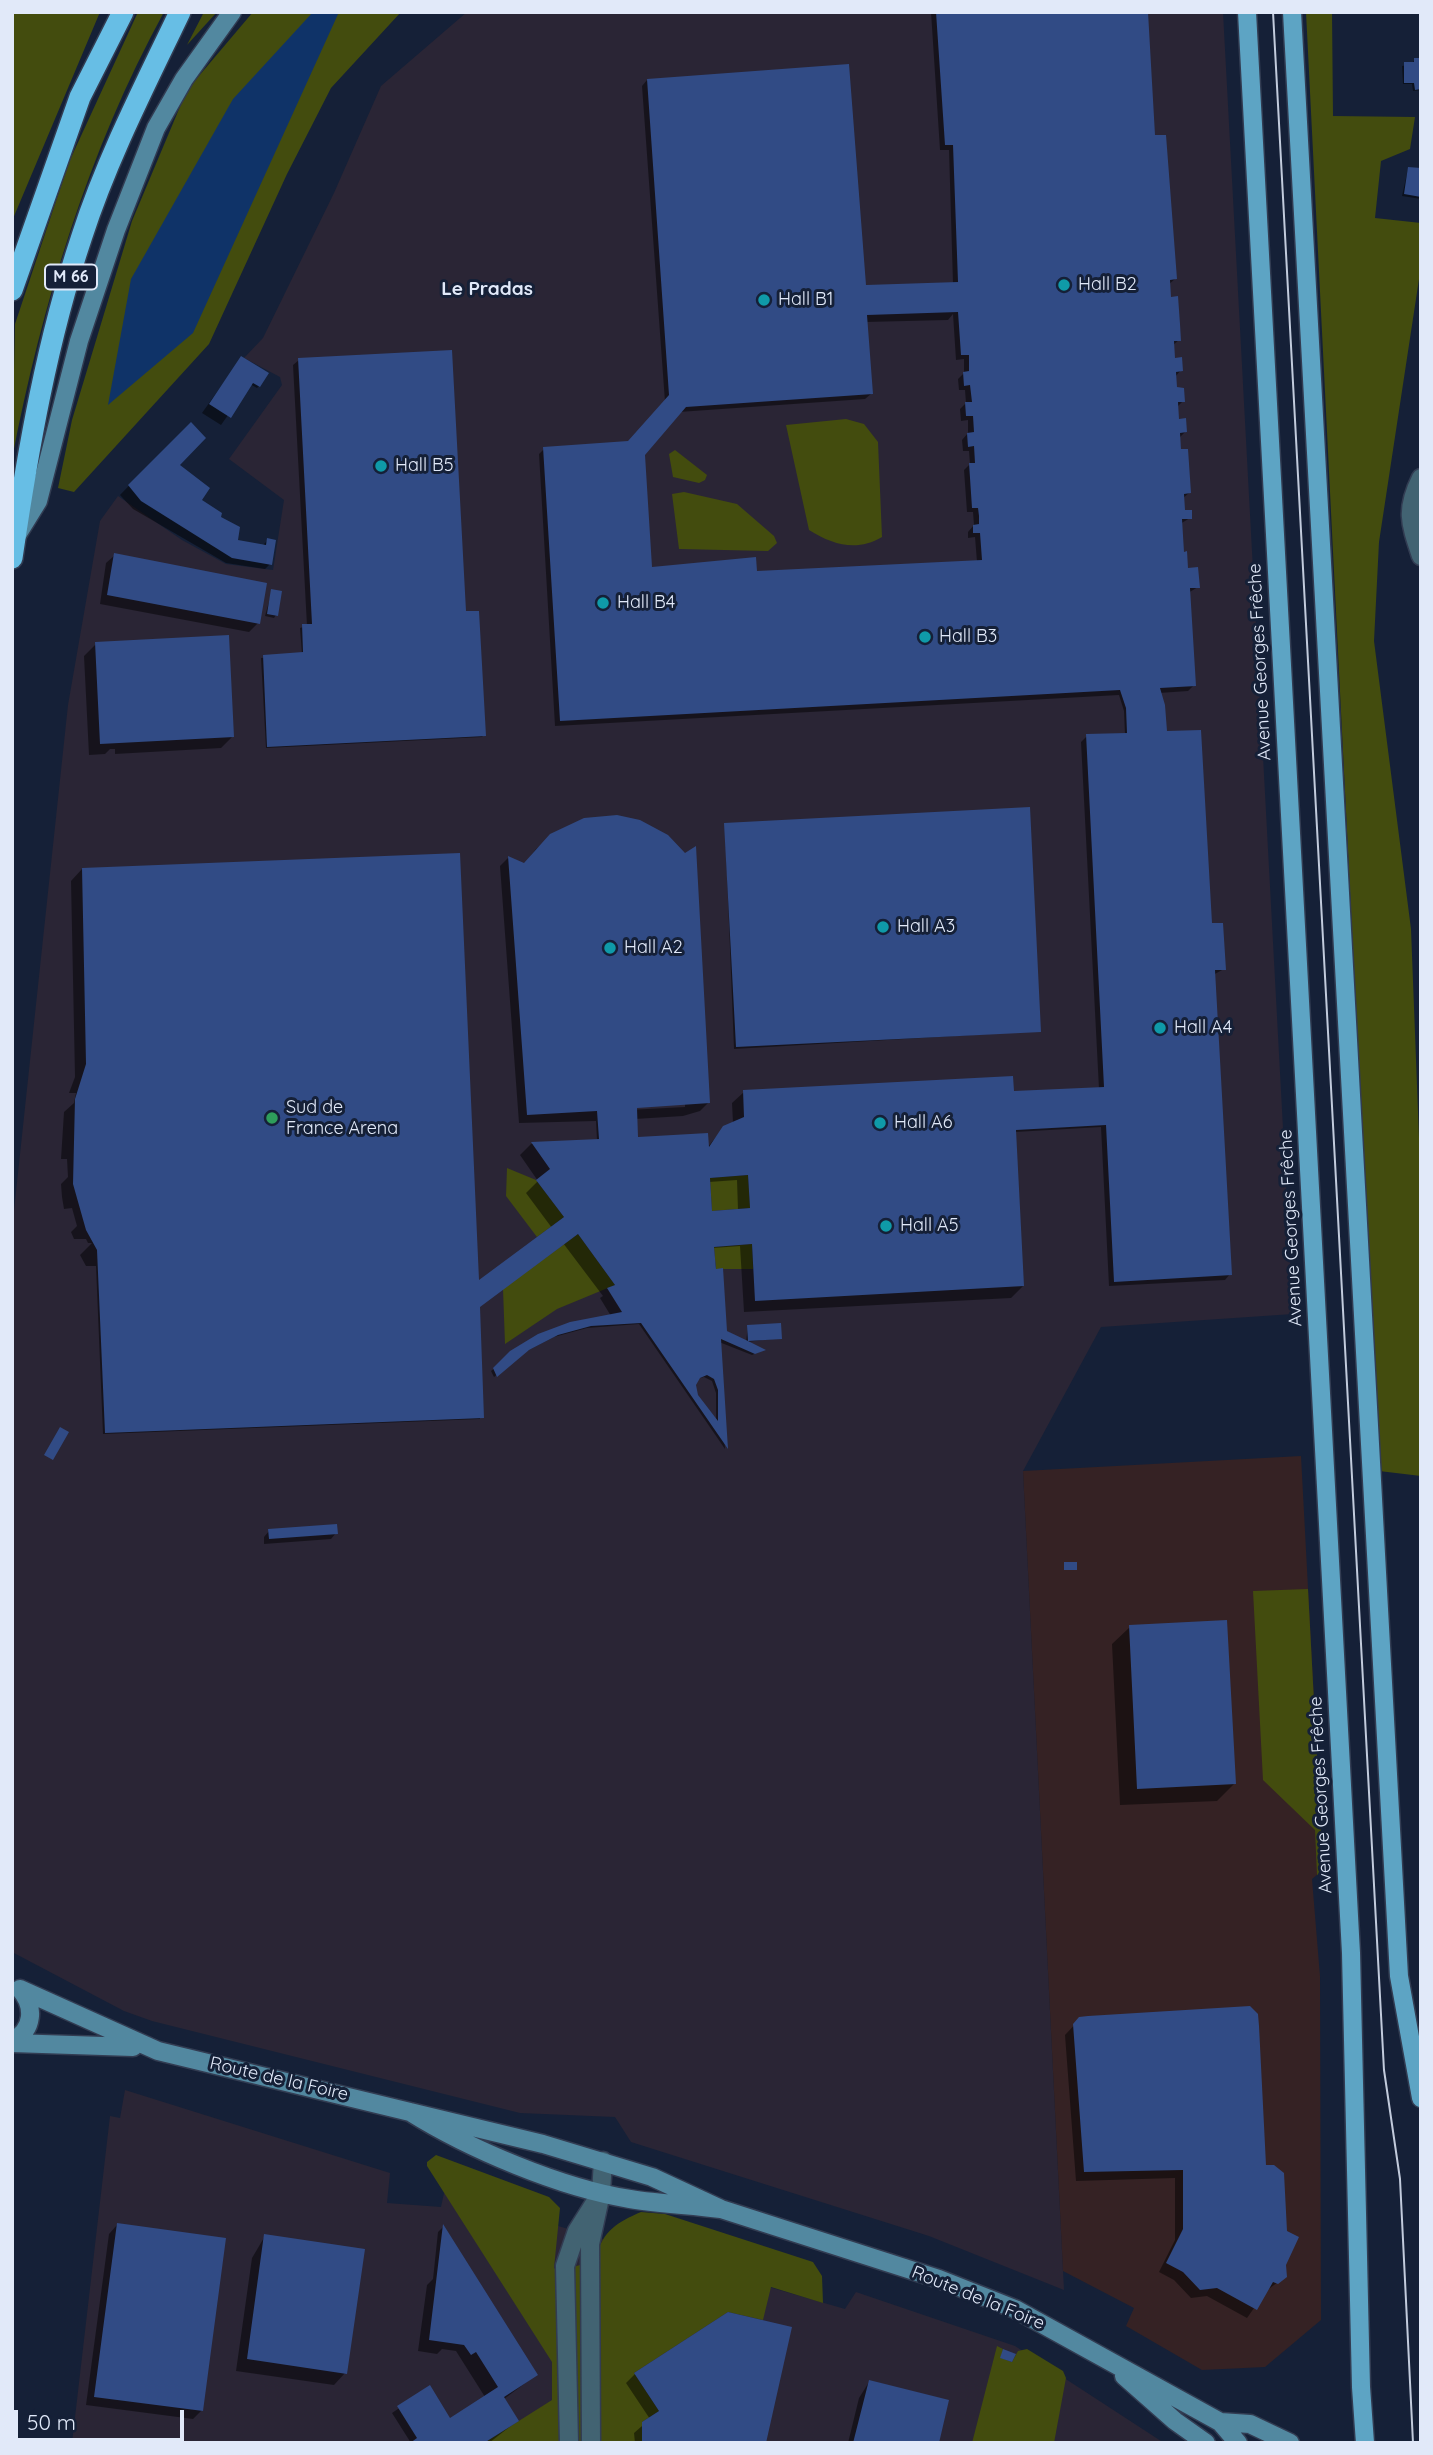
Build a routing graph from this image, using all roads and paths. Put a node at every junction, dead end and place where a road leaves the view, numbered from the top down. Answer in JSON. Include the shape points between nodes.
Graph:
{"nodes":[{"id":1,"x":123,"y":12,"type":"edge"},
{"id":2,"x":180,"y":12,"type":"edge"},
{"id":3,"x":232,"y":12,"type":"edge"},
{"id":4,"x":1247,"y":12,"type":"edge"},
{"id":5,"x":1292,"y":12,"type":"edge"},
{"id":6,"x":12,"y":290,"type":"edge"},
{"id":7,"x":1421,"y":478,"type":"edge"},
{"id":8,"x":14,"y":548,"type":"edge"},
{"id":9,"x":1421,"y":556,"type":"edge"},
{"id":10,"x":16,"y":1986,"type":"edge"},
{"id":11,"x":12,"y":2042,"type":"edge"},
{"id":12,"x":148,"y":2047,"type":"junction"},
{"id":13,"x":1421,"y":2098,"type":"edge"},
{"id":14,"x":410,"y":2112,"type":"junction"},
{"id":15,"x":603,"y":2161,"type":"junction"},
{"id":16,"x":601,"y":2193,"type":"junction"},
{"id":17,"x":721,"y":2209,"type":"junction"},
{"id":18,"x":1095,"y":2351,"type":"junction"},
{"id":19,"x":1220,"y":2422,"type":"junction"},
{"id":20,"x":569,"y":2443,"type":"edge"},
{"id":21,"x":591,"y":2443,"type":"edge"},
{"id":22,"x":1206,"y":2443,"type":"edge"},
{"id":23,"x":1238,"y":2443,"type":"edge"},
{"id":24,"x":1290,"y":2443,"type":"edge"},
{"id":25,"x":1365,"y":2443,"type":"edge"}],
"edges":[{"from":1,"to":6,"type":"highway","number":"M 66","via":[[80,97]]},
{"from":2,"to":8,"type":"highway","number":"M 66","via":[[130,117],[82,236],[41,386]]},
{"from":3,"to":8,"type":"street","number":"M 66","via":[[156,128],[79,341],[38,501]]},
{"from":4,"to":25,"type":"main road","name":"Avenue Georges Frêche","via":[[1350,1931]]},
{"from":5,"to":13,"type":"main road","via":[[1399,1976]]},
{"from":7,"to":9,"type":"street","via":[[1409,506]]},
{"from":10,"to":11,"type":"street","name":"Route de la Foire","via":[[26,1996],[31,2015],[23,2033]]},
{"from":10,"to":12,"type":"street","name":"Route de la Foire"},
{"from":11,"to":12,"type":"street","name":"Route de la Foire"},
{"from":12,"to":14,"type":"street","name":"Route de la Foire"},
{"from":14,"to":15,"type":"street","name":"Route de la Foire"},
{"from":14,"to":16,"type":"street","name":"Route de la Foire","via":[[470,2146]]},
{"from":15,"to":16,"type":"street"},
{"from":15,"to":17,"type":"street","name":"Route de la Foire","via":[[652,2177]]},
{"from":16,"to":17,"type":"street","name":"Route de la Foire"},
{"from":16,"to":20,"type":"street","via":[[577,2231],[565,2266]]},
{"from":16,"to":21,"type":"street","via":[[590,2244]]},
{"from":17,"to":18,"type":"street","name":"Route de la Foire","via":[[951,2284],[1016,2309]]},
{"from":18,"to":19,"type":"street","name":"Route de la Foire"},
{"from":18,"to":22,"type":"street"},
{"from":19,"to":23,"type":"street","name":"Route de la Foire"},
{"from":19,"to":24,"type":"street","name":"Route de la Foire","via":[[1250,2424]]}]}
